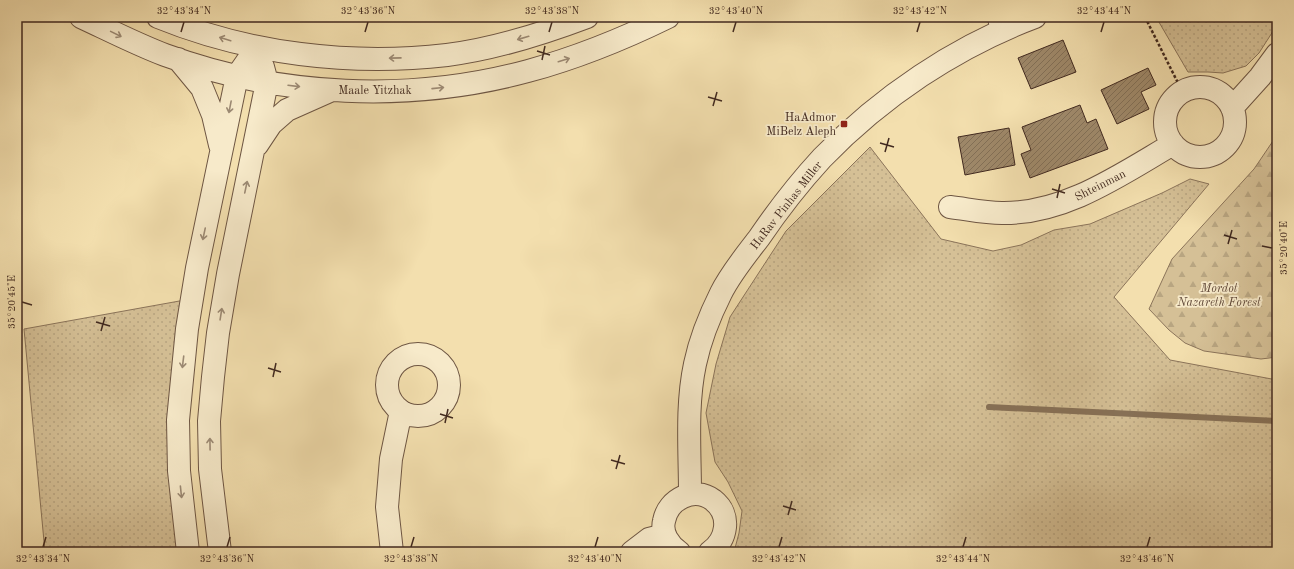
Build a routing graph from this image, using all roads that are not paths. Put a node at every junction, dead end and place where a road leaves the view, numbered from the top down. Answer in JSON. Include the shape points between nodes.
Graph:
{"nodes":[{"id":1,"x":81,"y":17,"type":"edge"},
{"id":2,"x":158,"y":17,"type":"edge"},
{"id":3,"x":587,"y":17,"type":"edge"},
{"id":4,"x":668,"y":17,"type":"edge"},
{"id":5,"x":1034,"y":17,"type":"edge"},
{"id":6,"x":995,"y":25,"type":"edge"},
{"id":7,"x":257,"y":47,"type":"junction"},
{"id":8,"x":1277,"y":54,"type":"edge"},
{"id":9,"x":178,"y":59,"type":"junction"},
{"id":10,"x":236,"y":76,"type":"junction"},
{"id":11,"x":266,"y":82,"type":"junction"},
{"id":12,"x":334,"y":90,"type":"junction"},
{"id":13,"x":1232,"y":108,"type":"junction"},
{"id":14,"x":1173,"y":144,"type":"junction"},
{"id":15,"x":254,"y":149,"type":"junction"},
{"id":16,"x":222,"y":152,"type":"junction"},
{"id":17,"x":950,"y":207,"type":"dead end"},
{"id":18,"x":401,"y":411,"type":"dead end"},
{"id":19,"x":690,"y":494,"type":"junction"},
{"id":20,"x":665,"y":535,"type":"junction"},
{"id":21,"x":188,"y":552,"type":"edge"},
{"id":22,"x":220,"y":552,"type":"edge"},
{"id":23,"x":392,"y":552,"type":"edge"},
{"id":24,"x":632,"y":552,"type":"edge"},
{"id":25,"x":679,"y":552,"type":"edge"},
{"id":26,"x":710,"y":552,"type":"edge"}],
"edges":[{"from":1,"to":9,"type":"street","name":"Maale Yitzhak","one_way":true,"via":[[135,43]]},
{"from":7,"to":2,"type":"street","one_way":true,"via":[[239,44]]},
{"from":3,"to":7,"type":"street","one_way":true,"via":[[520,40],[418,57],[336,57]]},
{"from":12,"to":4,"type":"street","name":"Maale Yitzhak","one_way":true,"via":[[412,90],[452,87],[496,79],[571,58]]},
{"from":5,"to":6,"type":"street","name":"HaRav Pinhas Miller","via":[[1010,26]]},
{"from":6,"to":19,"type":"street","name":"HaRav Pinhas Miller","via":[[872,111],[822,158],[778,210],[722,292],[695,364],[689,411]]},
{"from":7,"to":10,"type":"street"},
{"from":7,"to":11,"type":"street"},
{"from":8,"to":13,"type":"street"},
{"from":9,"to":10,"type":"street","name":"Maale Yitzhak"},
{"from":9,"to":16,"type":"street","via":[[202,88],[213,115]]},
{"from":10,"to":11,"type":"street","name":"Maale Yitzhak"},
{"from":10,"to":16,"type":"street","one_way":true},
{"from":11,"to":12,"type":"street","name":"Maale Yitzhak","one_way":true},
{"from":11,"to":15,"type":"street"},
{"from":12,"to":15,"type":"street","via":[[287,110],[271,124]]},
{"from":13,"to":14,"type":"street","via":[[1233,132],[1228,143],[1218,151],[1206,156],[1194,156],[1182,152]]},
{"from":13,"to":14,"type":"street","via":[[1219,92],[1208,88],[1196,87],[1182,91],[1167,109],[1167,134]]},
{"from":14,"to":17,"type":"street","name":"Shteinman","via":[[1076,198],[1050,206],[1002,213]]},
{"from":22,"to":15,"type":"street","one_way":true,"via":[[210,469],[209,421],[218,333]]},
{"from":16,"to":21,"type":"street","one_way":true,"via":[[197,268],[181,381],[178,420],[179,471]]},
{"from":18,"to":23,"type":"street","via":[[387,507]]},
{"from":19,"to":20,"type":"street","via":[[671,504],[663,524]]},
{"from":19,"to":26,"type":"street","via":[[714,500],[725,519],[723,539]]},
{"from":20,"to":24,"type":"street","via":[[649,539]]},
{"from":20,"to":25,"type":"street"}]}
